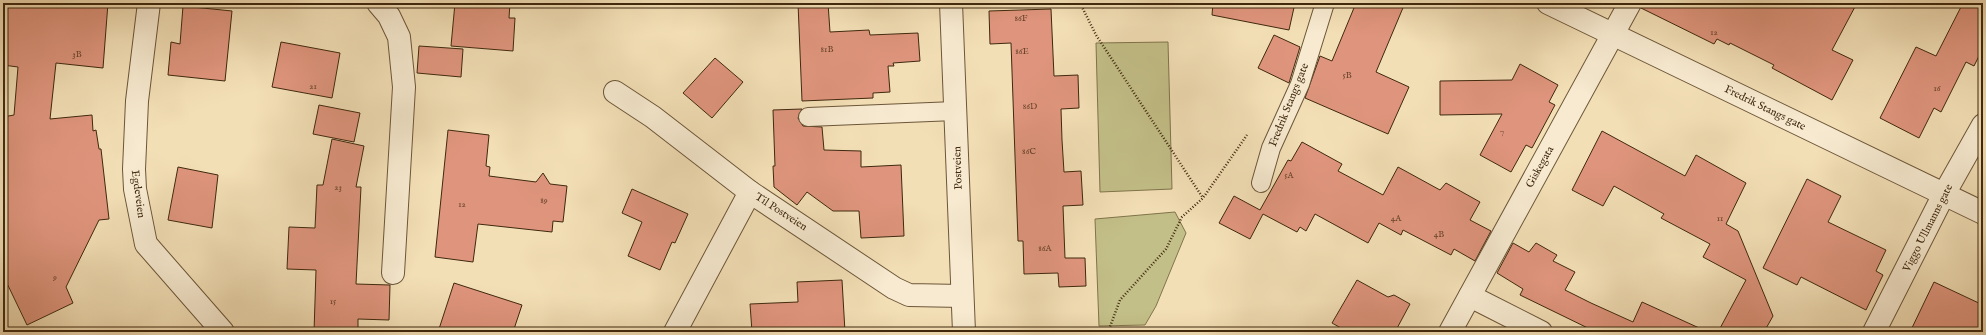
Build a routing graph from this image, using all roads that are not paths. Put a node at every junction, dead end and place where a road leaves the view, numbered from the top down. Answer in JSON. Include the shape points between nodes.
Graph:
{"nodes":[{"id":1,"x":149,"y":3,"type":"edge"},
{"id":2,"x":378,"y":3,"type":"edge"},
{"id":3,"x":951,"y":3,"type":"edge"},
{"id":4,"x":1325,"y":3,"type":"edge"},
{"id":5,"x":1548,"y":3,"type":"edge"},
{"id":6,"x":1630,"y":3,"type":"edge"},
{"id":7,"x":1613,"y":34,"type":"junction"},
{"id":8,"x":615,"y":92,"type":"dead end"},
{"id":9,"x":955,"y":111,"type":"junction"},
{"id":10,"x":808,"y":117,"type":"dead end"},
{"id":11,"x":1983,"y":124,"type":"edge"},
{"id":12,"x":1261,"y":183,"type":"dead end"},
{"id":13,"x":750,"y":192,"type":"junction"},
{"id":14,"x":1943,"y":196,"type":"junction"},
{"id":15,"x":1983,"y":213,"type":"edge"},
{"id":16,"x":393,"y":273,"type":"dead end"},
{"id":17,"x":962,"y":296,"type":"junction"},
{"id":18,"x":1470,"y":296,"type":"junction"},
{"id":19,"x":223,"y":332,"type":"edge"},
{"id":20,"x":675,"y":332,"type":"edge"},
{"id":21,"x":964,"y":332,"type":"edge"},
{"id":22,"x":1450,"y":332,"type":"edge"},
{"id":23,"x":1541,"y":332,"type":"edge"},
{"id":24,"x":1874,"y":332,"type":"edge"}],
"edges":[{"from":1,"to":19,"type":"street","name":"Egdeveien","via":[[137,101],[134,169],[135,189],[146,244]]},
{"from":2,"to":16,"type":"street","via":[[389,16],[398,37],[404,87]]},
{"from":3,"to":9,"type":"street","name":"Postveien"},
{"from":4,"to":12,"type":"lane","name":"Fredrik Stangs gate","via":[[1300,84],[1271,148]]},
{"from":5,"to":7,"type":"street","name":"Fredrik Stangs gate"},
{"from":6,"to":7,"type":"street","name":"Giskegata"},
{"from":7,"to":14,"type":"street","name":"Fredrik Stangs gate"},
{"from":7,"to":18,"type":"street","name":"Giskegata"},
{"from":8,"to":13,"type":"street","name":"Til Postveien","via":[[653,117]]},
{"from":9,"to":10,"type":"lane"},
{"from":9,"to":17,"type":"street","name":"Postveien"},
{"from":11,"to":14,"type":"street","name":"Viggo Ullmanns gate"},
{"from":13,"to":17,"type":"street","name":"Til Postveien","via":[[894,288],[909,295]]},
{"from":13,"to":20,"type":"street"},
{"from":14,"to":15,"type":"street","name":"Fredrik Stangs gate"},
{"from":14,"to":24,"type":"street","name":"Viggo Ullmanns gate"},
{"from":17,"to":21,"type":"street","name":"Postveien"},
{"from":18,"to":22,"type":"street","name":"Giskegata"},
{"from":18,"to":23,"type":"street"}]}
